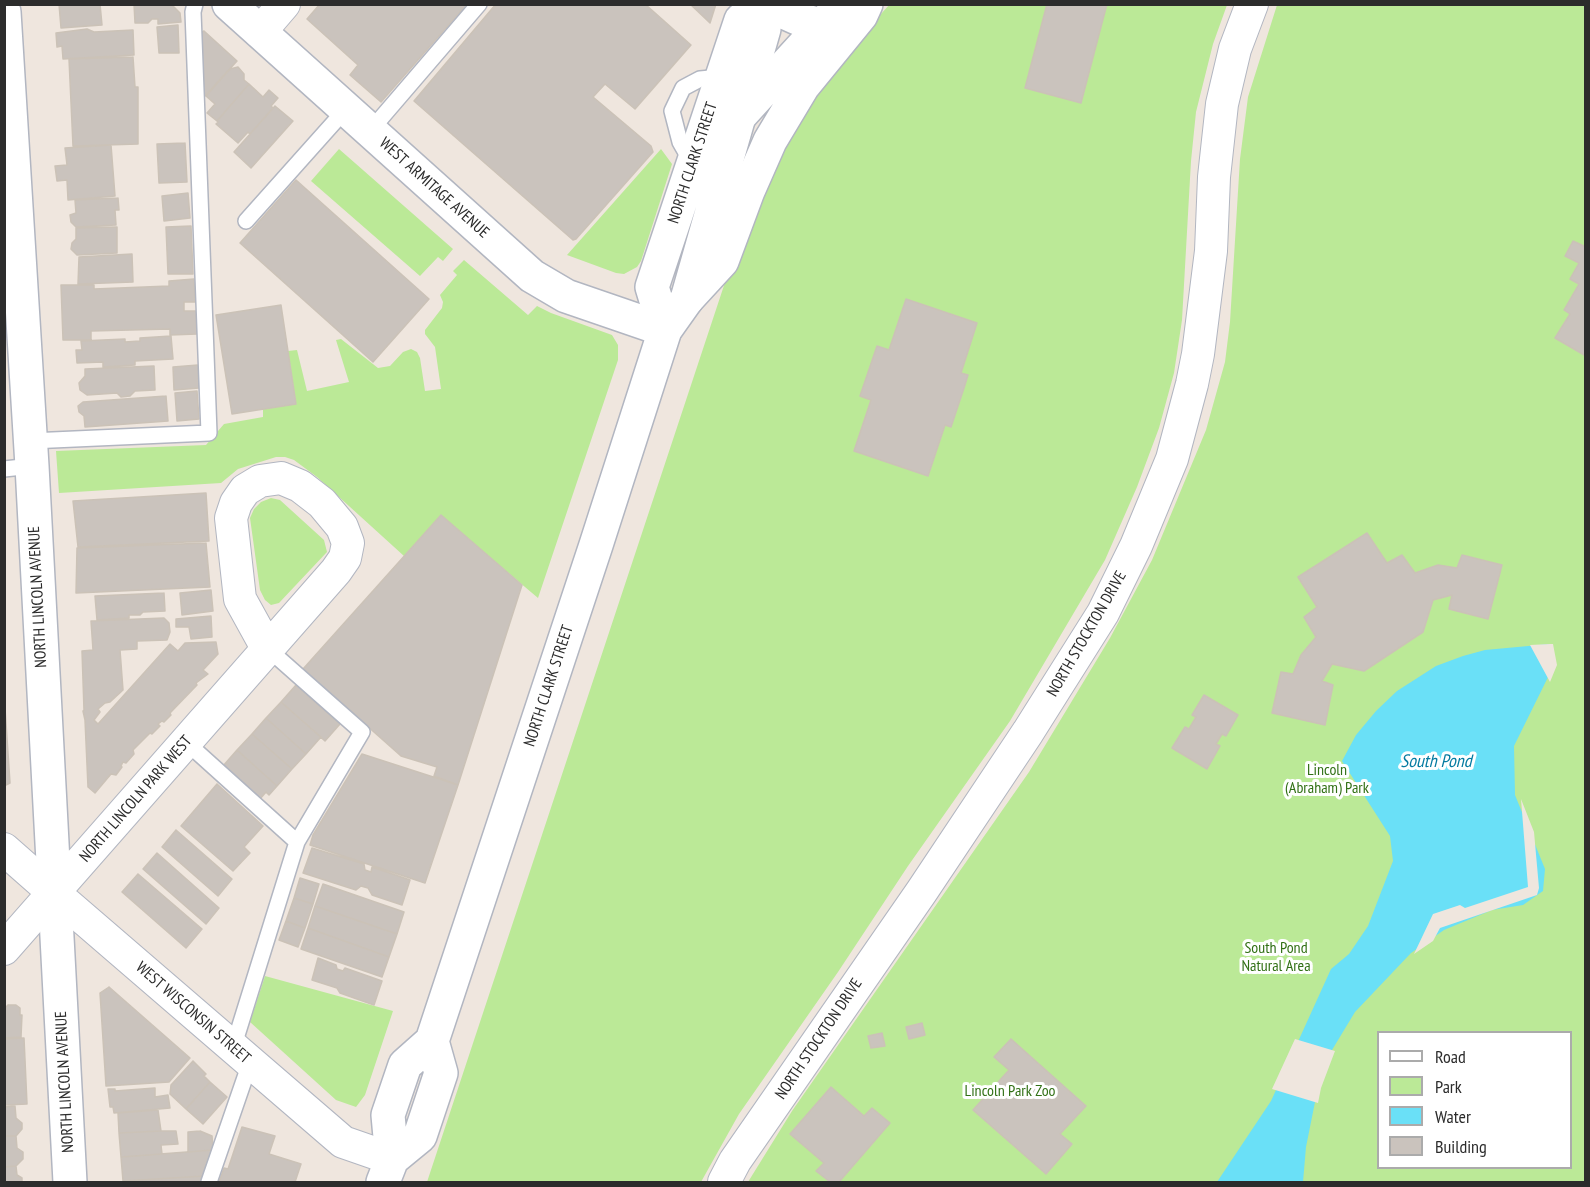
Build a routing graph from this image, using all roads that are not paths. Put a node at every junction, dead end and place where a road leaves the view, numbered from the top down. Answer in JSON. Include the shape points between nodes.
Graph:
{"nodes":[{"id":1,"x":195,"y":4,"type":"edge"},
{"id":2,"x":229,"y":4,"type":"edge"},
{"id":3,"x":284,"y":4,"type":"edge"},
{"id":4,"x":478,"y":4,"type":"edge"},
{"id":5,"x":762,"y":4,"type":"edge"},
{"id":6,"x":866,"y":4,"type":"edge"},
{"id":7,"x":1252,"y":4,"type":"edge"},
{"id":8,"x":4,"y":12,"type":"edge"},
{"id":9,"x":831,"y":15,"type":"edge"},
{"id":10,"x":260,"y":32,"type":"junction"},
{"id":11,"x":346,"y":109,"type":"junction"},
{"id":12,"x":740,"y":116,"type":"junction"},
{"id":13,"x":370,"y":131,"type":"junction"},
{"id":14,"x":692,"y":164,"type":"junction"},
{"id":15,"x":246,"y":221,"type":"dead end"},
{"id":16,"x":687,"y":299,"type":"junction"},
{"id":17,"x":665,"y":330,"type":"junction"},
{"id":18,"x":22,"y":458,"type":"edge"},
{"id":19,"x":267,"y":648,"type":"junction"},
{"id":20,"x":186,"y":742,"type":"junction"},
{"id":21,"x":297,"y":842,"type":"junction"},
{"id":22,"x":4,"y":849,"type":"edge"},
{"id":23,"x":54,"y":893,"type":"junction"},
{"id":24,"x":4,"y":949,"type":"edge"},
{"id":25,"x":242,"y":1055,"type":"junction"},
{"id":26,"x":388,"y":1171,"type":"edge"},
{"id":27,"x":70,"y":1182,"type":"edge"},
{"id":28,"x":209,"y":1182,"type":"edge"},
{"id":29,"x":724,"y":1182,"type":"edge"}],
"edges":[{"from":1,"to":18,"type":"lane","via":[[209,434]]},
{"from":2,"to":10,"type":"main road","name":"WEST ARMITAGE AVENUE"},
{"from":3,"to":10,"type":"street"},
{"from":4,"to":13,"type":"lane"},
{"from":5,"to":9,"type":"main road","via":[[797,18]]},
{"from":5,"to":12,"type":"main road","name":"NORTH CLARK STREET","via":[[764,29]]},
{"from":5,"to":14,"type":"main road","name":"NORTH CLARK STREET","via":[[741,20]]},
{"from":6,"to":16,"type":"main road","via":[[798,94],[770,141],[722,261]]},
{"from":7,"to":29,"type":"street","name":"NORTH STOCKTON DRIVE","via":[[1235,49],[1222,104],[1210,251],[1192,384],[1172,459],[1137,546],[1103,613],[1028,732]]},
{"from":8,"to":18,"type":"main road","name":"NORTH LINCOLN AVENUE"},
{"from":9,"to":12,"type":"main road"},
{"from":10,"to":11,"type":"main road","name":"WEST ARMITAGE AVENUE"},
{"from":11,"to":13,"type":"main road","name":"WEST ARMITAGE AVENUE"},
{"from":11,"to":15,"type":"lane"},
{"from":12,"to":14,"type":"main road"},
{"from":12,"to":16,"type":"main road","name":"NORTH CLARK STREET"},
{"from":13,"to":17,"type":"main road","name":"WEST ARMITAGE AVENUE","via":[[532,276],[566,296]]},
{"from":14,"to":17,"type":"main road","name":"NORTH CLARK STREET","via":[[652,287]]},
{"from":16,"to":17,"type":"main road","name":"NORTH CLARK STREET"},
{"from":17,"to":26,"type":"main road","name":"NORTH CLARK STREET","via":[[432,1041],[441,1073],[420,1136]]},
{"from":18,"to":23,"type":"main road","name":"NORTH LINCOLN AVENUE"},
{"from":19,"to":19,"type":"street","name":"NORTH LINCOLN PARK WEST","via":[[336,571],[345,558],[348,543],[342,527],[322,503],[300,486],[281,478],[260,481],[244,490],[231,518],[240,599]]},
{"from":19,"to":20,"type":"street","name":"NORTH LINCOLN PARK WEST"},
{"from":19,"to":21,"type":"lane","via":[[362,732]]},
{"from":20,"to":21,"type":"lane"},
{"from":20,"to":23,"type":"street","name":"NORTH LINCOLN PARK WEST"},
{"from":21,"to":25,"type":"lane"},
{"from":22,"to":23,"type":"street","name":"WEST WISCONSIN STREET"},
{"from":23,"to":24,"type":"street","name":"NORTH LINCOLN PARK WEST"},
{"from":23,"to":25,"type":"street","name":"WEST WISCONSIN STREET"},
{"from":23,"to":27,"type":"main road","name":"NORTH LINCOLN AVENUE"},
{"from":25,"to":26,"type":"street","name":"WEST WISCONSIN STREET","via":[[343,1142]]},
{"from":25,"to":28,"type":"lane"}]}
